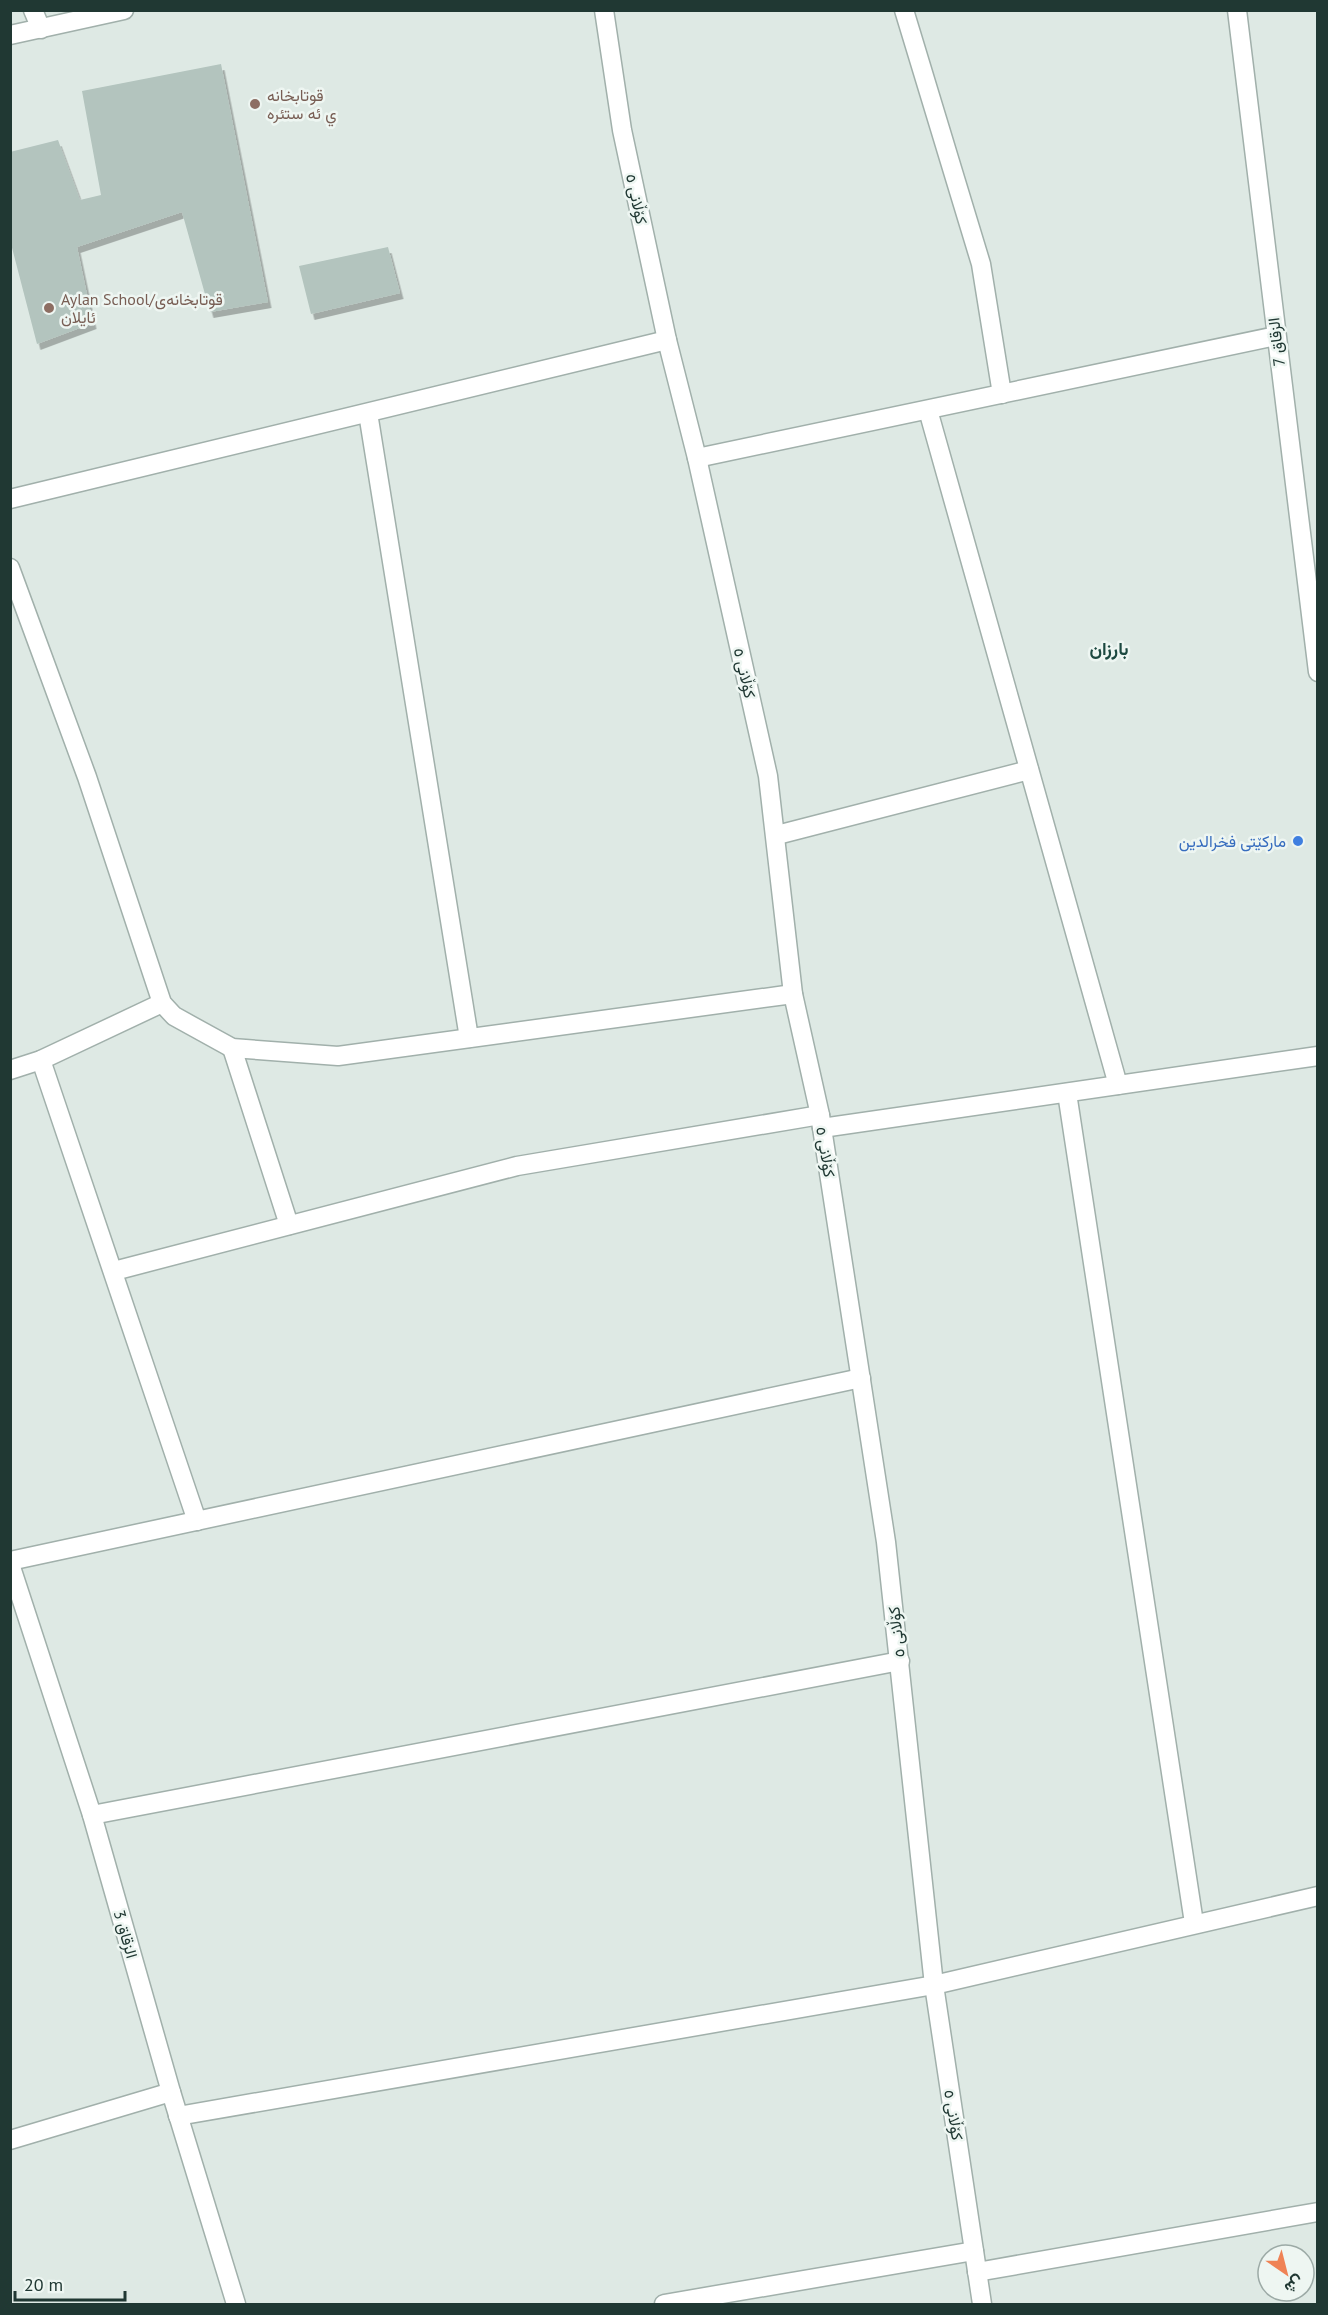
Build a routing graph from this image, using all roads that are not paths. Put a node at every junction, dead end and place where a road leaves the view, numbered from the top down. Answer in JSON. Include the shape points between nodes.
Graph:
{"nodes":[{"id":1,"x":33,"y":10,"type":"edge"},
{"id":2,"x":124,"y":10,"type":"edge"},
{"id":3,"x":604,"y":10,"type":"edge"},
{"id":4,"x":904,"y":10,"type":"edge"},
{"id":5,"x":1237,"y":10,"type":"edge"},
{"id":6,"x":41,"y":28,"type":"junction"},
{"id":7,"x":10,"y":35,"type":"edge"},
{"id":8,"x":1276,"y":336,"type":"junction"},
{"id":9,"x":667,"y":340,"type":"junction"},
{"id":10,"x":1002,"y":394,"type":"junction"},
{"id":11,"x":928,"y":410,"type":"junction"},
{"id":12,"x":368,"y":413,"type":"junction"},
{"id":13,"x":697,"y":458,"type":"junction"},
{"id":14,"x":10,"y":499,"type":"edge"},
{"id":15,"x":10,"y":568,"type":"edge"},
{"id":16,"x":1317,"y":672,"type":"edge"},
{"id":17,"x":1029,"y":770,"type":"junction"},
{"id":18,"x":777,"y":835,"type":"junction"},
{"id":19,"x":794,"y":994,"type":"junction"},
{"id":20,"x":162,"y":1003,"type":"junction"},
{"id":21,"x":469,"y":1038,"type":"junction"},
{"id":22,"x":232,"y":1048,"type":"junction"},
{"id":23,"x":1317,"y":1056,"type":"edge"},
{"id":24,"x":41,"y":1060,"type":"junction"},
{"id":25,"x":10,"y":1070,"type":"edge"},
{"id":26,"x":1118,"y":1085,"type":"junction"},
{"id":27,"x":1067,"y":1093,"type":"junction"},
{"id":28,"x":821,"y":1121,"type":"junction"},
{"id":29,"x":289,"y":1225,"type":"junction"},
{"id":30,"x":114,"y":1271,"type":"junction"},
{"id":31,"x":861,"y":1378,"type":"junction"},
{"id":32,"x":197,"y":1521,"type":"junction"},
{"id":33,"x":10,"y":1562,"type":"edge"},
{"id":34,"x":900,"y":1661,"type":"junction"},
{"id":35,"x":92,"y":1815,"type":"junction"},
{"id":36,"x":1317,"y":1896,"type":"edge"},
{"id":37,"x":1194,"y":1923,"type":"junction"},
{"id":38,"x":934,"y":1985,"type":"junction"},
{"id":39,"x":171,"y":2092,"type":"junction"},
{"id":40,"x":178,"y":2116,"type":"junction"},
{"id":41,"x":10,"y":2140,"type":"edge"},
{"id":42,"x":1317,"y":2212,"type":"edge"},
{"id":43,"x":974,"y":2251,"type":"junction"},
{"id":44,"x":977,"y":2272,"type":"junction"},
{"id":45,"x":237,"y":2304,"type":"edge"},
{"id":46,"x":664,"y":2304,"type":"edge"},
{"id":47,"x":982,"y":2304,"type":"edge"}],
"edges":[{"from":1,"to":6,"type":"street"},
{"from":2,"to":6,"type":"street"},
{"from":3,"to":9,"type":"street","name":"کۆڵانی ٥","via":[[622,130]]},
{"from":4,"to":10,"type":"street","via":[[981,264]]},
{"from":5,"to":8,"type":"street","name":"الزقاق 7"},
{"from":6,"to":7,"type":"street"},
{"from":8,"to":10,"type":"street"},
{"from":8,"to":16,"type":"street","name":"الزقاق 7"},
{"from":9,"to":12,"type":"street"},
{"from":9,"to":13,"type":"street","name":"کۆڵانی ٥"},
{"from":10,"to":11,"type":"street"},
{"from":11,"to":13,"type":"street"},
{"from":11,"to":17,"type":"street"},
{"from":12,"to":14,"type":"street"},
{"from":12,"to":21,"type":"street"},
{"from":13,"to":18,"type":"street","name":"کۆڵانی ٥","via":[[768,776]]},
{"from":15,"to":20,"type":"street","via":[[87,777]]},
{"from":17,"to":18,"type":"street"},
{"from":17,"to":26,"type":"street"},
{"from":18,"to":19,"type":"street","name":"کۆڵانی ٥"},
{"from":19,"to":21,"type":"street"},
{"from":19,"to":28,"type":"street","name":"کۆڵانی ٥"},
{"from":20,"to":22,"type":"street","via":[[174,1016]]},
{"from":20,"to":24,"type":"street"},
{"from":21,"to":22,"type":"street","via":[[338,1056]]},
{"from":22,"to":29,"type":"street"},
{"from":23,"to":26,"type":"street"},
{"from":24,"to":25,"type":"street"},
{"from":24,"to":30,"type":"street"},
{"from":26,"to":27,"type":"street"},
{"from":27,"to":28,"type":"street"},
{"from":27,"to":37,"type":"street"},
{"from":28,"to":29,"type":"street","via":[[517,1166]]},
{"from":28,"to":31,"type":"street","name":"کۆڵانی ٥"},
{"from":29,"to":30,"type":"street"},
{"from":30,"to":32,"type":"street"},
{"from":31,"to":32,"type":"street"},
{"from":31,"to":34,"type":"street","name":"کۆڵانی ٥"},
{"from":32,"to":33,"type":"street"},
{"from":33,"to":35,"type":"street","name":"الزقاق 3"},
{"from":34,"to":35,"type":"street"},
{"from":34,"to":38,"type":"street","name":"کۆڵانی ٥"},
{"from":35,"to":39,"type":"street","name":"الزقاق 3"},
{"from":36,"to":37,"type":"street"},
{"from":37,"to":38,"type":"street"},
{"from":38,"to":40,"type":"street"},
{"from":38,"to":43,"type":"street","name":"کۆڵانی ٥"},
{"from":39,"to":40,"type":"street","name":"الزقاق 3"},
{"from":39,"to":41,"type":"street"},
{"from":40,"to":45,"type":"street","name":"الزقاق 3"},
{"from":42,"to":44,"type":"street"},
{"from":43,"to":44,"type":"street","name":"کۆڵانی ٥"},
{"from":43,"to":46,"type":"street"},
{"from":44,"to":47,"type":"street","name":"کۆڵانی ٥"}]}
